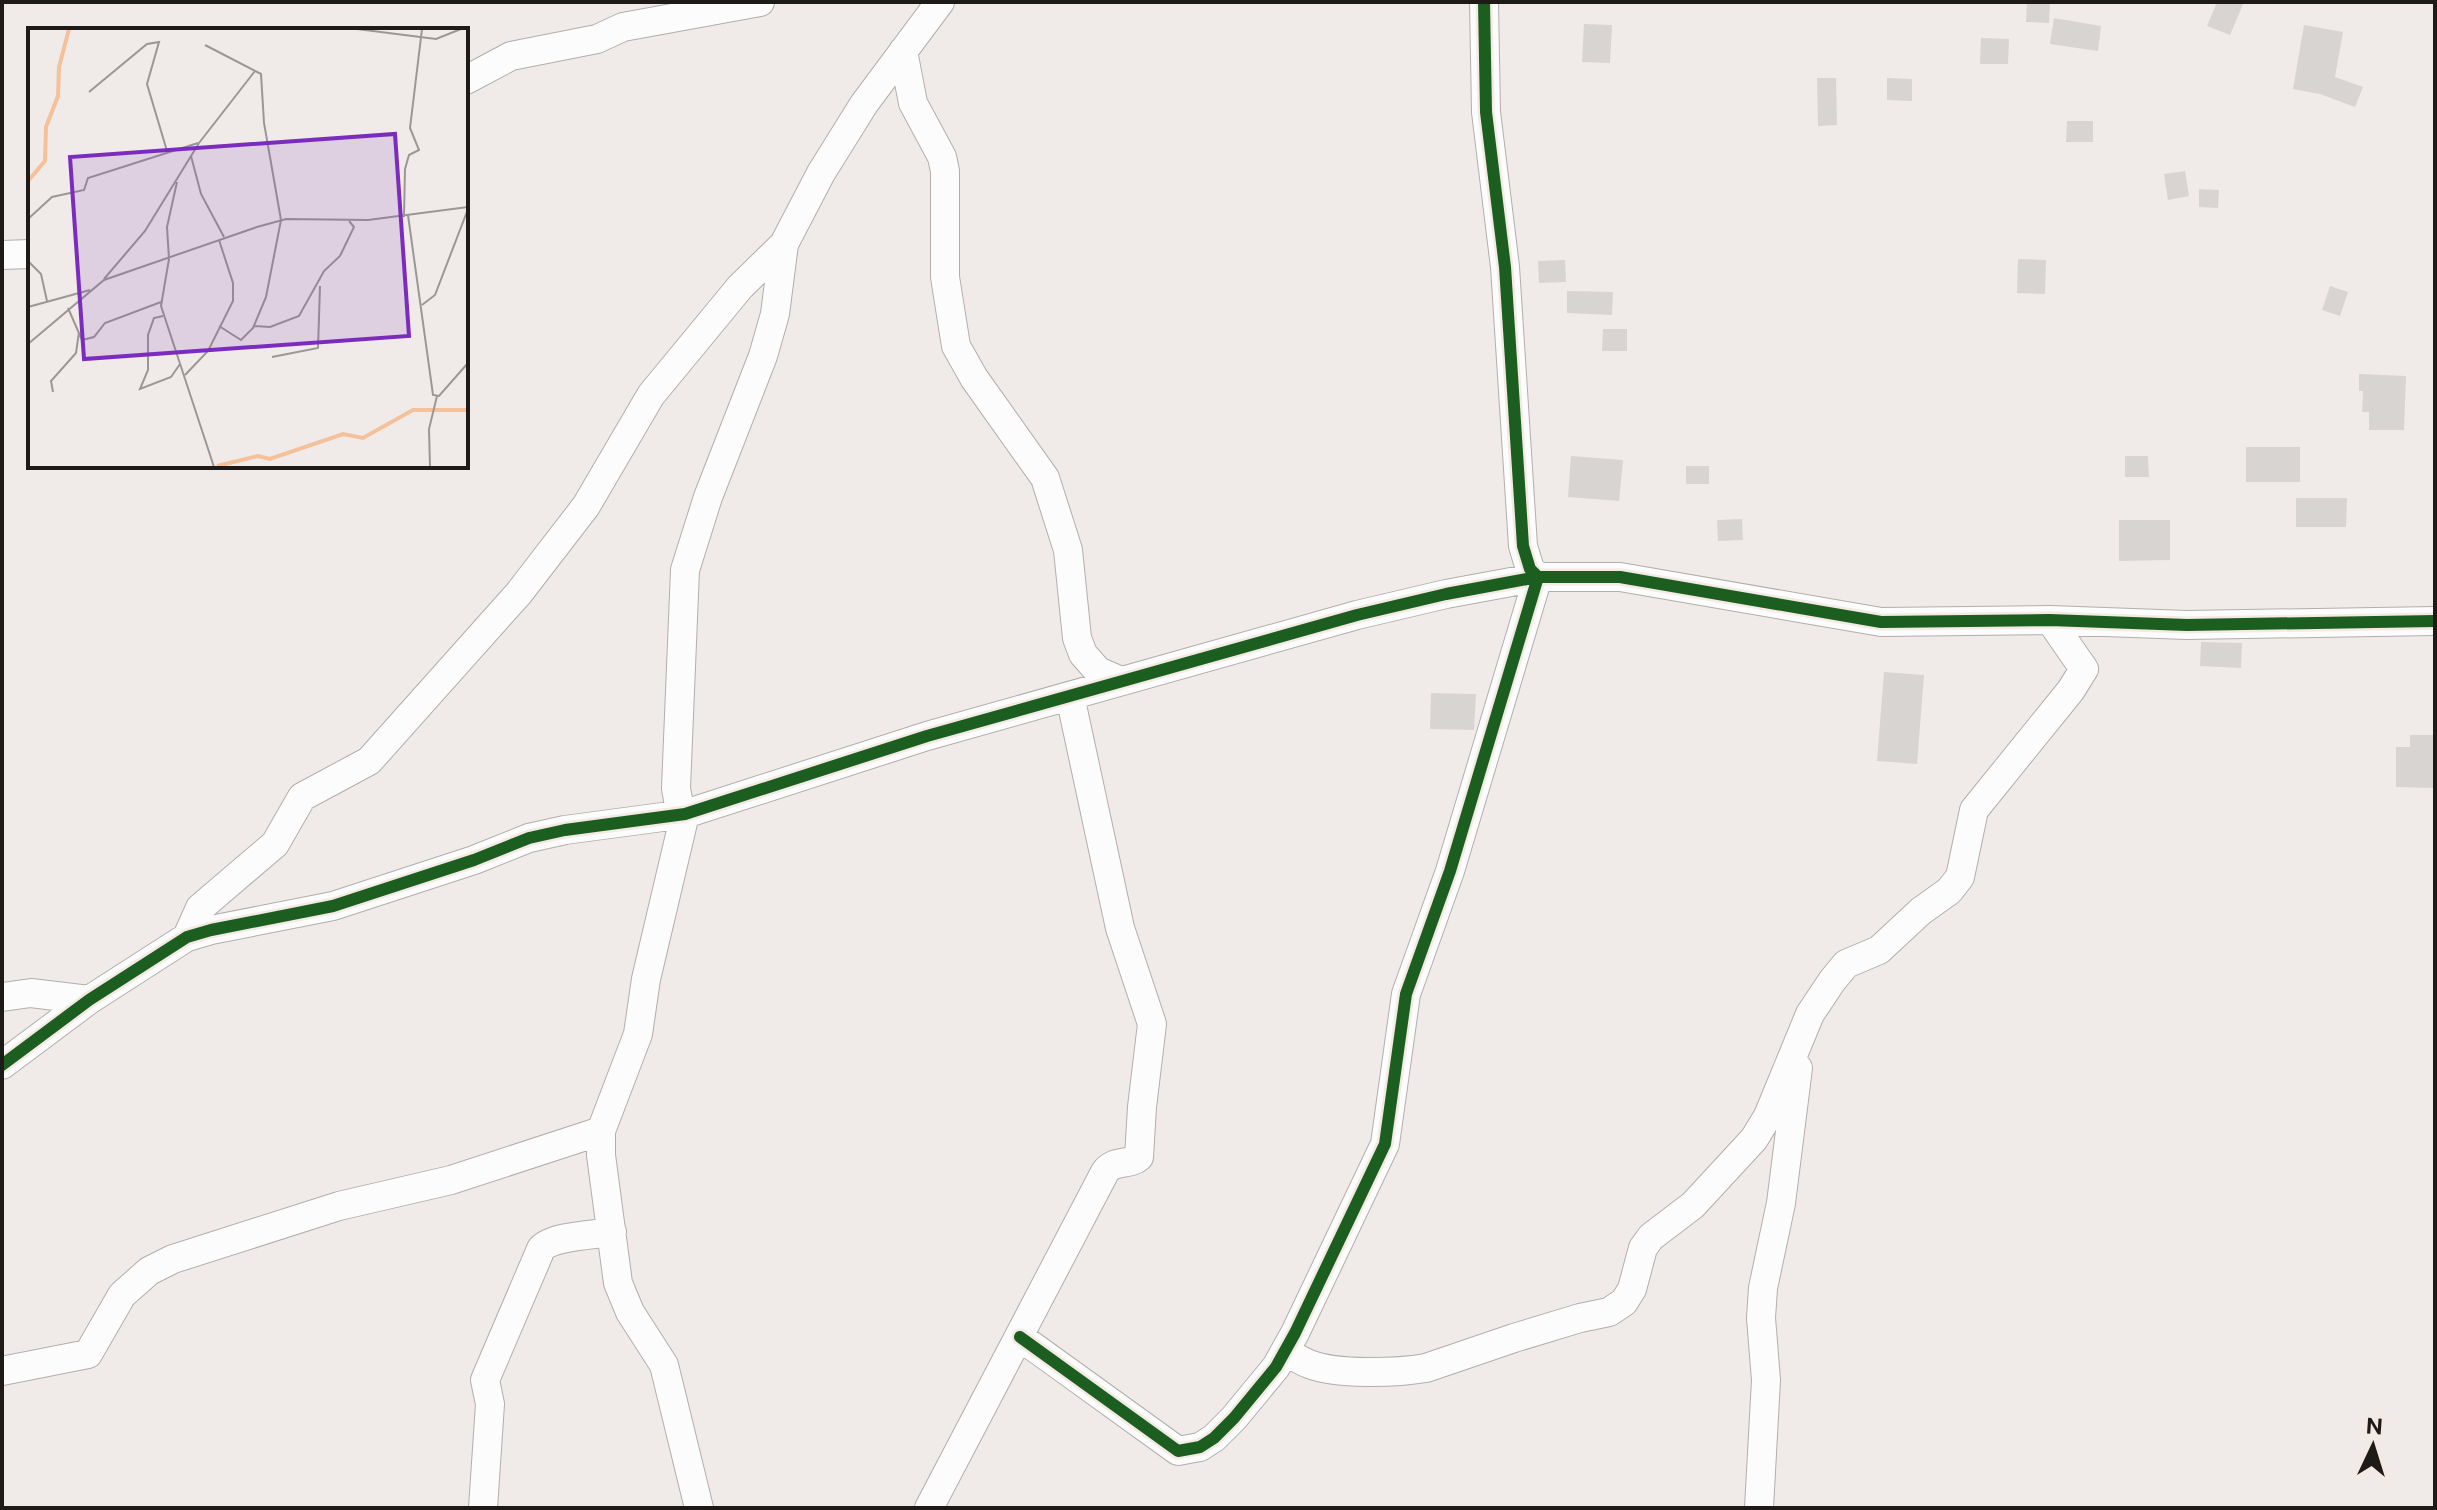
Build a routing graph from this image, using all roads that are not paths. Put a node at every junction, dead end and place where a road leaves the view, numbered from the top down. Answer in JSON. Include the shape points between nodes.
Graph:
{"nodes":[{"id":1,"x":760,"y":2,"type":"edge"},
{"id":2,"x":940,"y":2,"type":"edge"},
{"id":3,"x":1484,"y":2,"type":"edge"},
{"id":4,"x":728,"y":5,"type":"edge"},
{"id":5,"x":903,"y":51,"type":"junction"},
{"id":6,"x":468,"y":79,"type":"edge"},
{"id":7,"x":784,"y":244,"type":"junction"},
{"id":8,"x":28,"y":254,"type":"edge"},
{"id":9,"x":2,"y":255,"type":"edge"},
{"id":10,"x":1538,"y":577,"type":"junction"},
{"id":11,"x":2050,"y":620,"type":"junction"},
{"id":12,"x":2435,"y":621,"type":"edge"},
{"id":13,"x":1121,"y":681,"type":"junction"},
{"id":14,"x":1070,"y":696,"type":"junction"},
{"id":15,"x":685,"y":814,"type":"junction"},
{"id":16,"x":187,"y":937,"type":"junction"},
{"id":17,"x":2,"y":997,"type":"edge"},
{"id":18,"x":89,"y":1000,"type":"junction"},
{"id":19,"x":1803,"y":1027,"type":"junction"},
{"id":20,"x":2,"y":1065,"type":"edge"},
{"id":21,"x":601,"y":1131,"type":"junction"},
{"id":22,"x":612,"y":1232,"type":"junction"},
{"id":23,"x":1020,"y":1337,"type":"junction"},
{"id":24,"x":1286,"y":1352,"type":"junction"},
{"id":25,"x":2,"y":1371,"type":"edge"},
{"id":26,"x":483,"y":1508,"type":"edge"},
{"id":27,"x":699,"y":1508,"type":"edge"},
{"id":28,"x":929,"y":1508,"type":"edge"},
{"id":29,"x":1759,"y":1508,"type":"edge"}],
"edges":[{"from":1,"to":4,"type":"street"},
{"from":2,"to":5,"type":"street"},
{"from":3,"to":10,"type":"street","via":[[1486,112],[1505,267],[1523,546]]},
{"from":4,"to":6,"type":"street","via":[[511,56]]},
{"from":5,"to":7,"type":"street","via":[[821,173]]},
{"from":5,"to":13,"type":"street","via":[[913,103],[945,171],[945,277],[956,346],[1045,478],[1068,550],[1083,654],[1098,671]]},
{"from":7,"to":15,"type":"street","via":[[775,314],[763,356],[685,570],[676,788]]},
{"from":7,"to":16,"type":"street","via":[[740,287],[651,395],[586,506],[519,593],[369,761],[302,797],[275,844],[200,908]]},
{"from":8,"to":9,"type":"street"},
{"from":10,"to":11,"type":"street","via":[[1620,577],[1881,622]]},
{"from":10,"to":13,"type":"street","via":[[1357,615]]},
{"from":10,"to":24,"type":"street","via":[[1450,871],[1406,994],[1385,1144]]},
{"from":11,"to":12,"type":"street","via":[[2187,625]]},
{"from":11,"to":19,"type":"street","via":[[2084,669],[1974,810],[1960,877],[1879,950],[1846,964]]},
{"from":13,"to":14,"type":"street"},
{"from":14,"to":15,"type":"street"},
{"from":14,"to":23,"type":"street","via":[[1120,928],[1152,1024],[1139,1157],[1115,1163],[1105,1172]]},
{"from":15,"to":16,"type":"street","via":[[529,838],[333,906]]},
{"from":15,"to":21,"type":"street","via":[[638,1034]]},
{"from":16,"to":18,"type":"street"},
{"from":17,"to":18,"type":"street","via":[[31,993]]},
{"from":18,"to":20,"type":"street"},
{"from":19,"to":24,"type":"street","via":[[1754,1139],[1693,1205],[1651,1237],[1632,1289],[1609,1312],[1401,1373],[1326,1368]]},
{"from":19,"to":29,"type":"street","via":[[1781,1203],[1763,1288],[1766,1380]]},
{"from":21,"to":22,"type":"street"},
{"from":21,"to":25,"type":"street","via":[[173,1259],[149,1271],[122,1295],[88,1354]]},
{"from":22,"to":26,"type":"street","via":[[556,1240],[541,1249],[485,1380],[490,1404]]},
{"from":22,"to":27,"type":"street","via":[[618,1283],[664,1365]]},
{"from":23,"to":24,"type":"street","via":[[1178,1451],[1214,1438]]},
{"from":23,"to":28,"type":"street"}]}
